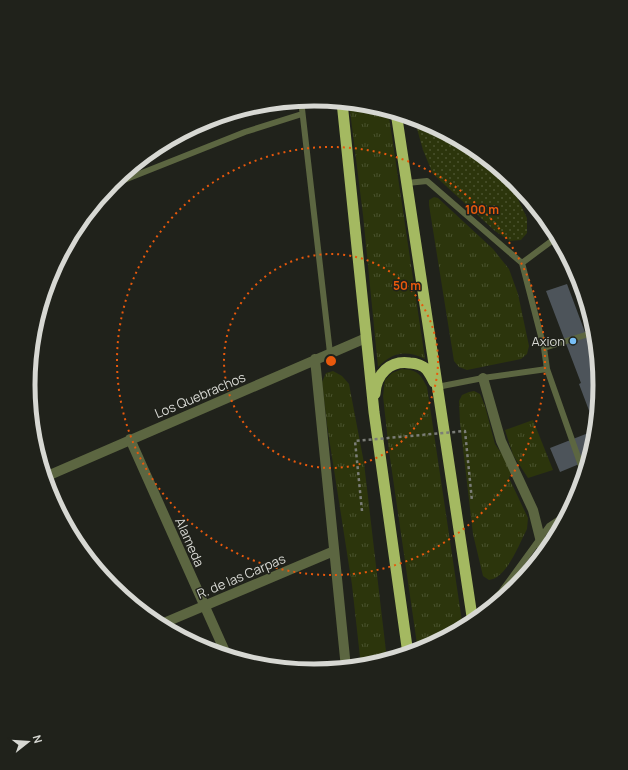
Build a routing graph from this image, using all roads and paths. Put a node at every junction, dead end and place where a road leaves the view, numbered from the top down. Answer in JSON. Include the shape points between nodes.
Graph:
{"nodes":[{"id":1,"x":301,"y":107,"type":"edge"},
{"id":2,"x":343,"y":108,"type":"edge"},
{"id":3,"x":302,"y":114,"type":"junction"},
{"id":4,"x":397,"y":119,"type":"edge"},
{"id":5,"x":126,"y":179,"type":"edge"},
{"id":6,"x":407,"y":183,"type":"junction"},
{"id":7,"x":554,"y":243,"type":"edge"},
{"id":8,"x":522,"y":263,"type":"junction"},
{"id":9,"x":589,"y":334,"type":"edge"},
{"id":10,"x":366,"y":338,"type":"junction"},
{"id":11,"x":544,"y":348,"type":"junction"},
{"id":12,"x":330,"y":353,"type":"junction"},
{"id":13,"x":315,"y":360,"type":"junction"},
{"id":14,"x":547,"y":369,"type":"junction"},
{"id":15,"x":482,"y":378,"type":"junction"},
{"id":16,"x":437,"y":387,"type":"junction"},
{"id":17,"x":374,"y":412,"type":"junction"},
{"id":18,"x":130,"y":439,"type":"junction"},
{"id":19,"x":581,"y":465,"type":"edge"},
{"id":20,"x":50,"y":474,"type":"edge"},
{"id":21,"x":472,"y":501,"type":"dead end"},
{"id":22,"x":362,"y":511,"type":"dead end"},
{"id":23,"x":558,"y":520,"type":"edge"},
{"id":24,"x":540,"y":539,"type":"junction"},
{"id":25,"x":542,"y":546,"type":"edge"},
{"id":26,"x":334,"y":551,"type":"junction"},
{"id":27,"x":501,"y":592,"type":"edge"},
{"id":28,"x":204,"y":606,"type":"junction"},
{"id":29,"x":472,"y":615,"type":"edge"},
{"id":30,"x":166,"y":622,"type":"edge"},
{"id":31,"x":407,"y":648,"type":"edge"},
{"id":32,"x":224,"y":649,"type":"edge"},
{"id":33,"x":345,"y":662,"type":"edge"}],
"edges":[{"from":1,"to":3,"type":"lane"},
{"from":2,"to":10,"type":"highway"},
{"from":3,"to":5,"type":"lane","via":[[245,132]]},
{"from":3,"to":12,"type":"lane"},
{"from":4,"to":6,"type":"highway"},
{"from":6,"to":8,"type":"lane","via":[[427,181]]},
{"from":6,"to":16,"type":"highway"},
{"from":7,"to":8,"type":"lane"},
{"from":8,"to":11,"type":"lane"},
{"from":9,"to":11,"type":"lane"},
{"from":10,"to":12,"type":"street","name":"Los Quebrachos"},
{"from":10,"to":17,"type":"highway"},
{"from":11,"to":14,"type":"lane"},
{"from":12,"to":13,"type":"street","name":"Los Quebrachos"},
{"from":13,"to":18,"type":"street","name":"Los Quebrachos"},
{"from":13,"to":26,"type":"street"},
{"from":14,"to":15,"type":"lane"},
{"from":14,"to":19,"type":"lane"},
{"from":15,"to":16,"type":"lane"},
{"from":15,"to":24,"type":"street","via":[[501,441],[533,510]]},
{"from":16,"to":17,"type":"highway","via":[[427,369],[416,363],[392,364],[381,374],[375,391]]},
{"from":16,"to":29,"type":"highway"},
{"from":17,"to":31,"type":"highway"},
{"from":18,"to":20,"type":"street","name":"Los Quebrachos"},
{"from":18,"to":28,"type":"street","name":"Alameda"},
{"from":21,"to":22,"type":"path","bridge":true,"via":[[465,431],[355,441]]},
{"from":23,"to":24,"type":"lane","via":[[549,526]]},
{"from":24,"to":25,"type":"street"},
{"from":24,"to":27,"type":"lane"},
{"from":26,"to":28,"type":"street","name":"R. de las Carpas"},
{"from":26,"to":33,"type":"street"},
{"from":28,"to":30,"type":"street","name":"R. de las Carpas"},
{"from":28,"to":32,"type":"street","name":"Alameda"}]}
